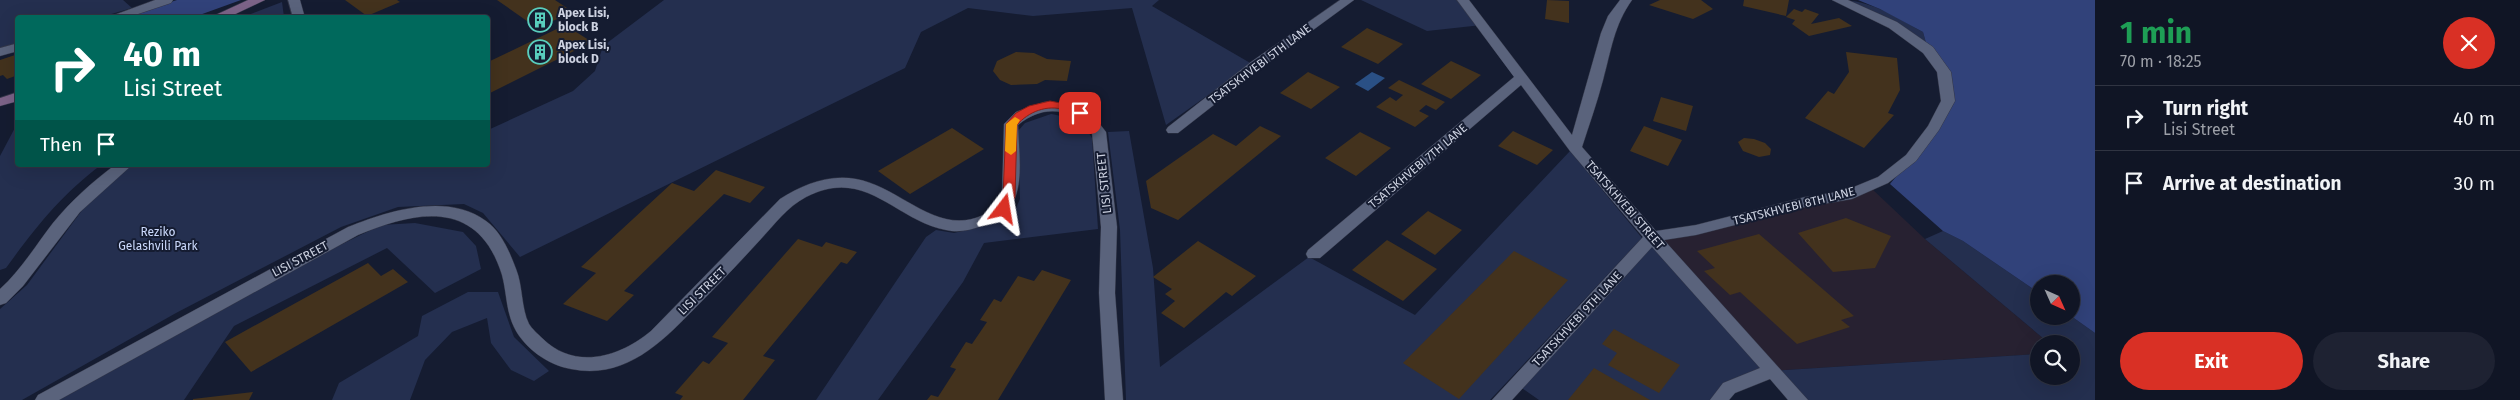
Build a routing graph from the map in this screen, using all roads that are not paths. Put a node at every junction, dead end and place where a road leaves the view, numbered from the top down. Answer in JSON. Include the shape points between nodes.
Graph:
{"nodes":[{"id":1,"x":167,"y":0,"type":"edge"},
{"id":2,"x":259,"y":0,"type":"edge"},
{"id":3,"x":294,"y":0,"type":"edge"},
{"id":4,"x":1348,"y":0,"type":"edge"},
{"id":5,"x":1463,"y":0,"type":"edge"},
{"id":6,"x":1626,"y":0,"type":"edge"},
{"id":7,"x":1838,"y":0,"type":"edge"},
{"id":8,"x":121,"y":15,"type":"edge"},
{"id":9,"x":223,"y":15,"type":"edge"},
{"id":10,"x":298,"y":15,"type":"edge"},
{"id":11,"x":15,"y":48,"type":"edge"},
{"id":12,"x":0,"y":52,"type":"edge"},
{"id":13,"x":1521,"y":78,"type":"junction"},
{"id":14,"x":15,"y":97,"type":"edge"},
{"id":15,"x":0,"y":102,"type":"edge"},
{"id":16,"x":1173,"y":130,"type":"dead end"},
{"id":17,"x":1576,"y":148,"type":"junction"},
{"id":18,"x":122,"y":167,"type":"edge"},
{"id":19,"x":1652,"y":237,"type":"junction"},
{"id":20,"x":1314,"y":254,"type":"dead end"},
{"id":21,"x":0,"y":299,"type":"edge"},
{"id":22,"x":1772,"y":371,"type":"junction"},
{"id":23,"x":44,"y":400,"type":"edge"},
{"id":24,"x":1114,"y":400,"type":"edge"},
{"id":25,"x":1501,"y":400,"type":"edge"},
{"id":26,"x":1719,"y":400,"type":"edge"},
{"id":27,"x":1799,"y":400,"type":"edge"}],
"edges":[{"from":1,"to":8,"type":"street"},
{"from":2,"to":9,"type":"main road"},
{"from":3,"to":10,"type":"street"},
{"from":4,"to":16,"type":"street","name":"TSATSKHVEBI 5TH LANE","via":[[1256,65]]},
{"from":5,"to":13,"type":"street","name":"TSATSKHVEBI STREET"},
{"from":6,"to":17,"type":"street","via":[[1606,36]]},
{"from":7,"to":19,"type":"street","name":"TSATSKHVEBI 8TH LANE","via":[[1893,25],[1928,50],[1944,72],[1948,101],[1916,150],[1883,180],[1847,195]]},
{"from":11,"to":12,"type":"street"},
{"from":13,"to":17,"type":"street","name":"TSATSKHVEBI STREET"},
{"from":13,"to":20,"type":"street","name":"TSATSKHVEBI 7TH LANE"},
{"from":14,"to":15,"type":"main road"},
{"from":17,"to":19,"type":"street","name":"TSATSKHVEBI STREET"},
{"from":18,"to":21,"type":"street","via":[[88,194]]},
{"from":19,"to":22,"type":"street","name":"TSATSKHVEBI STREET"},
{"from":19,"to":25,"type":"street","name":"TSATSKHVEBI 9TH LANE"},
{"from":22,"to":26,"type":"street","via":[[1729,388]]},
{"from":22,"to":27,"type":"street","name":"TSATSKHVEBI STREET"},
{"from":23,"to":24,"type":"street","name":"LISI STREET","via":[[353,231],[378,220],[404,214],[447,214],[479,223],[490,234],[506,263],[521,325],[538,346],[571,364],[617,360],[657,336],[785,203],[817,186],[837,182],[878,189],[922,218],[954,227],[977,224],[992,217],[1004,209],[1009,197],[1011,124],[1033,108],[1050,105],[1080,113],[1092,121],[1099,132],[1109,227],[1107,293]]}]}
